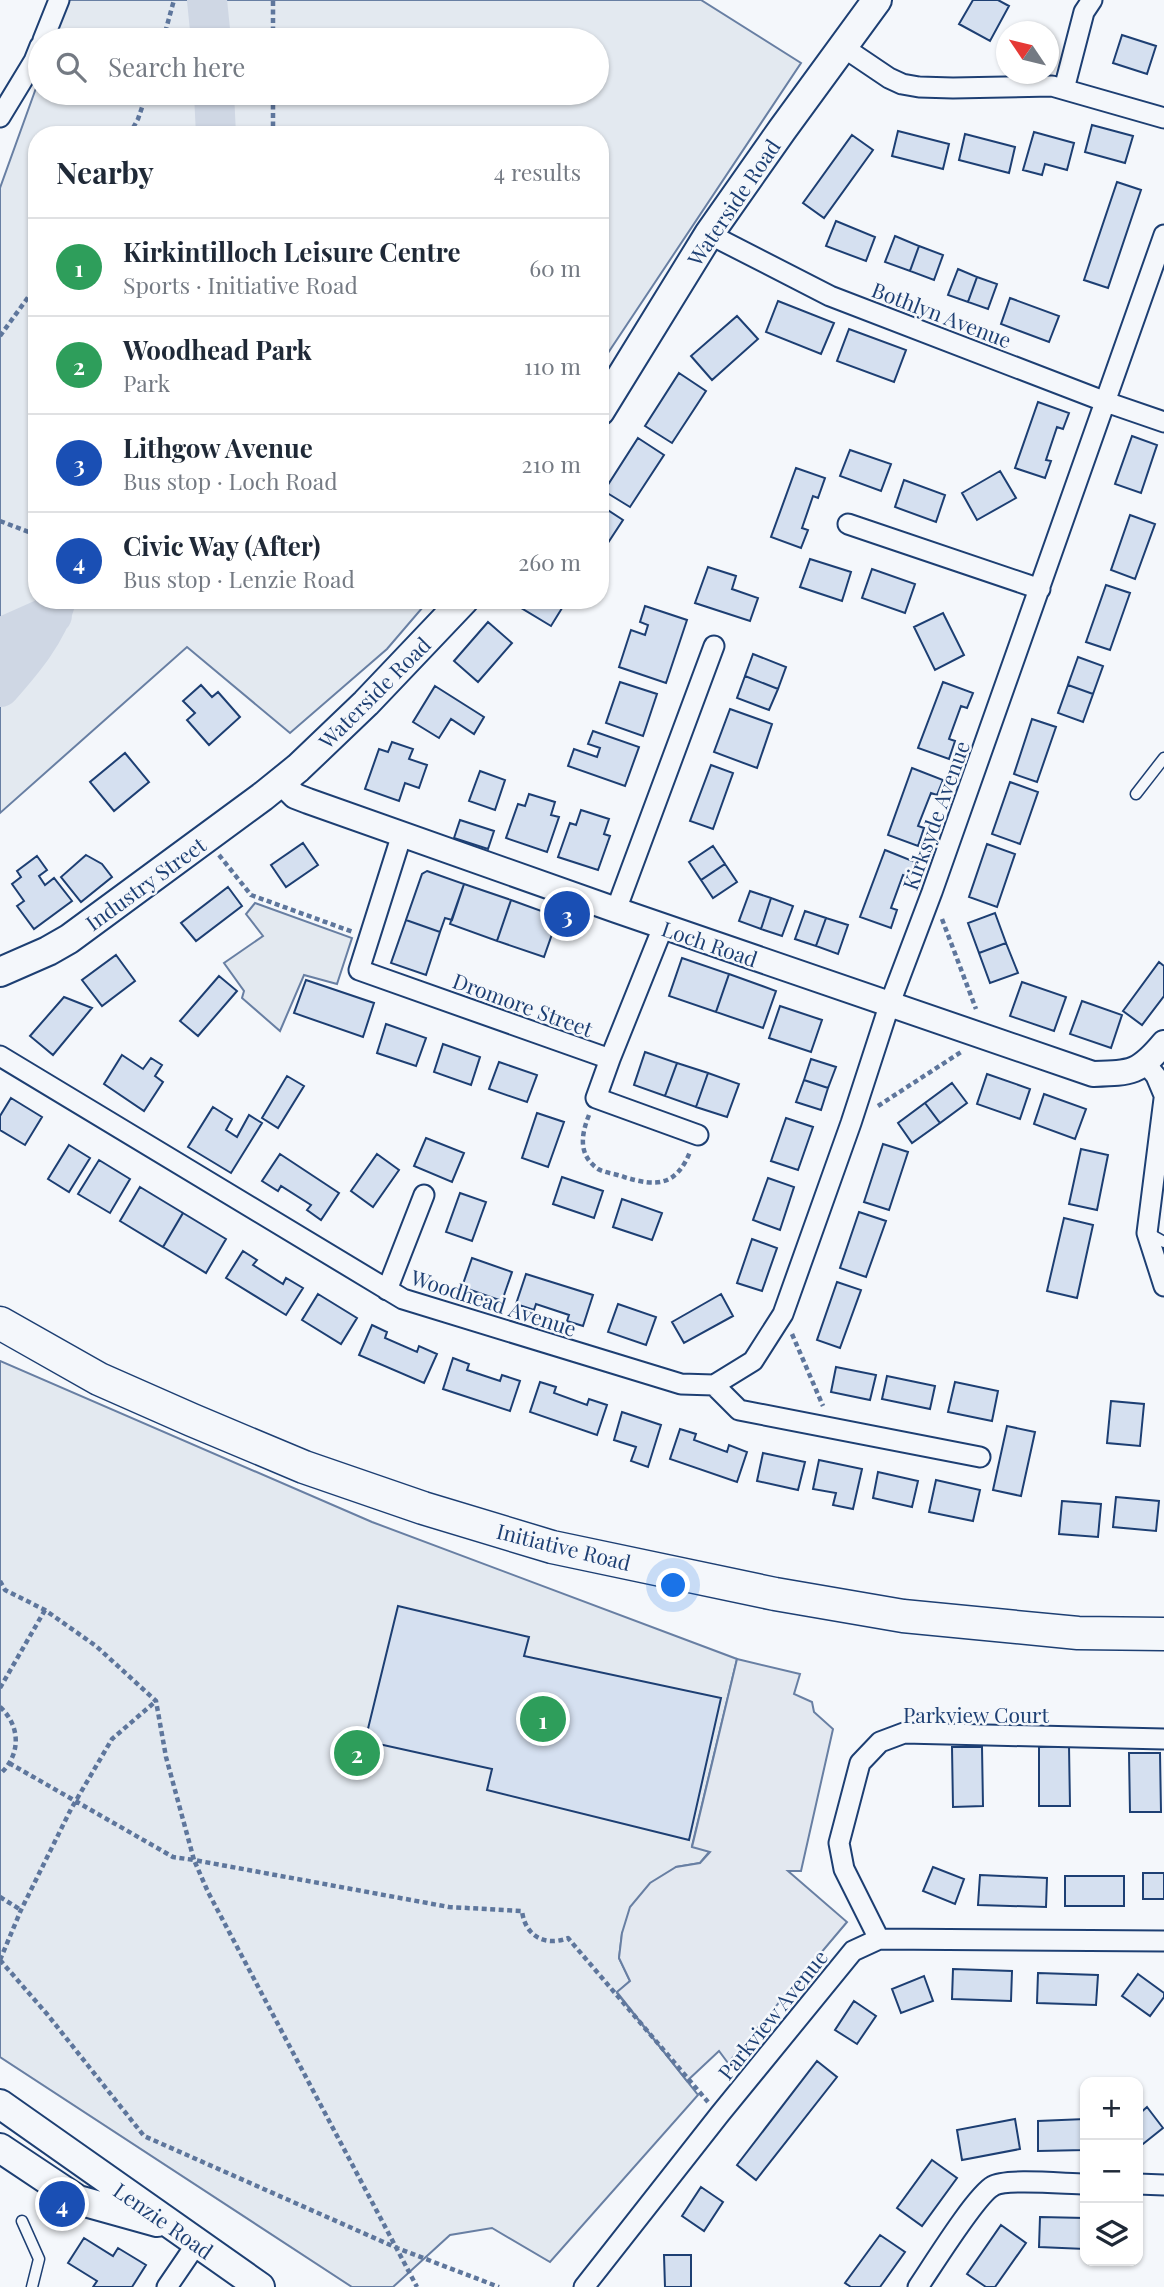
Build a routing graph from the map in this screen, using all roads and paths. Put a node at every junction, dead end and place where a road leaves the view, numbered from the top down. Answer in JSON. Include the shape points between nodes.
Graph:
{"nodes":[{"id":1,"x":59,"y":0,"type":"edge"},
{"id":2,"x":174,"y":0,"type":"edge"},
{"id":3,"x":274,"y":0,"type":"edge"},
{"id":4,"x":877,"y":0,"type":"edge"},
{"id":5,"x":1092,"y":0,"type":"edge"},
{"id":6,"x":48,"y":28,"type":"edge"},
{"id":7,"x":166,"y":28,"type":"edge"},
{"id":8,"x":273,"y":28,"type":"edge"},
{"id":9,"x":843,"y":47,"type":"junction"},
{"id":10,"x":28,"y":71,"type":"edge"},
{"id":11,"x":1064,"y":89,"type":"junction"},
{"id":12,"x":143,"y":105,"type":"edge"},
{"id":13,"x":273,"y":105,"type":"edge"},
{"id":14,"x":0,"y":117,"type":"edge"},
{"id":15,"x":1164,"y":118,"type":"edge"},
{"id":16,"x":134,"y":126,"type":"edge"},
{"id":17,"x":273,"y":126,"type":"edge"},
{"id":18,"x":709,"y":234,"type":"junction"},
{"id":19,"x":1164,"y":235,"type":"edge"},
{"id":20,"x":28,"y":297,"type":"edge"},
{"id":21,"x":0,"y":336,"type":"edge"},
{"id":22,"x":609,"y":396,"type":"edge"},
{"id":23,"x":1106,"y":402,"type":"junction"},
{"id":24,"x":1164,"y":422,"type":"edge"},
{"id":25,"x":0,"y":521,"type":"edge"},
{"id":26,"x":848,"y":524,"type":"dead end"},
{"id":27,"x":28,"y":532,"type":"edge"},
{"id":28,"x":1040,"y":589,"type":"junction"},
{"id":29,"x":455,"y":609,"type":"edge"},
{"id":30,"x":714,"y":646,"type":"dead end"},
{"id":31,"x":1164,"y":758,"type":"edge"},
{"id":32,"x":281,"y":782,"type":"junction"},
{"id":33,"x":1136,"y":794,"type":"dead end"},
{"id":34,"x":402,"y":834,"type":"junction"},
{"id":35,"x":206,"y":838,"type":"junction"},
{"id":36,"x":616,"y":910,"type":"junction"},
{"id":37,"x":663,"y":927,"type":"junction"},
{"id":38,"x":370,"y":937,"type":"junction"},
{"id":39,"x":0,"y":972,"type":"edge"},
{"id":40,"x":890,"y":1003,"type":"junction"},
{"id":41,"x":1164,"y":1043,"type":"edge"},
{"id":42,"x":0,"y":1056,"type":"edge"},
{"id":43,"x":610,"y":1059,"type":"junction"},
{"id":44,"x":1146,"y":1064,"type":"junction"},
{"id":45,"x":1164,"y":1097,"type":"edge"},
{"id":46,"x":596,"y":1098,"type":"junction"},
{"id":47,"x":698,"y":1135,"type":"joint"},
{"id":48,"x":424,"y":1195,"type":"dead end"},
{"id":49,"x":1156,"y":1237,"type":"edge"},
{"id":50,"x":1164,"y":1286,"type":"edge"},
{"id":51,"x":387,"y":1290,"type":"junction"},
{"id":52,"x":783,"y":1314,"type":"junction"},
{"id":53,"x":0,"y":1324,"type":"edge"},
{"id":54,"x":714,"y":1385,"type":"junction"},
{"id":55,"x":832,"y":1428,"type":"junction"},
{"id":56,"x":980,"y":1457,"type":"dead end"},
{"id":57,"x":0,"y":1581,"type":"edge"},
{"id":58,"x":45,"y":1610,"type":"junction"},
{"id":59,"x":1164,"y":1634,"type":"edge"},
{"id":60,"x":0,"y":1688,"type":"edge"},
{"id":61,"x":156,"y":1701,"type":"junction"},
{"id":62,"x":0,"y":1707,"type":"edge"},
{"id":63,"x":1164,"y":1739,"type":"edge"},
{"id":64,"x":9,"y":1763,"type":"junction"},
{"id":65,"x":0,"y":1774,"type":"edge"},
{"id":66,"x":76,"y":1800,"type":"junction"},
{"id":67,"x":194,"y":1860,"type":"junction"},
{"id":68,"x":0,"y":1897,"type":"edge"},
{"id":69,"x":21,"y":1910,"type":"junction"},
{"id":70,"x":879,"y":1939,"type":"junction"},
{"id":71,"x":1164,"y":1941,"type":"edge"},
{"id":72,"x":0,"y":1960,"type":"edge"},
{"id":73,"x":0,"y":2104,"type":"edge"},
{"id":74,"x":720,"y":2115,"type":"junction"},
{"id":75,"x":26,"y":2122,"type":"junction"},
{"id":76,"x":0,"y":2139,"type":"edge"},
{"id":77,"x":0,"y":2148,"type":"edge"},
{"id":78,"x":1080,"y":2184,"type":"edge"},
{"id":79,"x":1143,"y":2184,"type":"edge"},
{"id":80,"x":1164,"y":2185,"type":"edge"},
{"id":81,"x":22,"y":2221,"type":"dead end"},
{"id":82,"x":173,"y":2226,"type":"junction"},
{"id":83,"x":197,"y":2243,"type":"junction"},
{"id":84,"x":397,"y":2248,"type":"junction"},
{"id":85,"x":32,"y":2287,"type":"edge"},
{"id":86,"x":167,"y":2287,"type":"edge"},
{"id":87,"x":260,"y":2287,"type":"edge"},
{"id":88,"x":417,"y":2287,"type":"edge"},
{"id":89,"x":499,"y":2287,"type":"edge"},
{"id":90,"x":584,"y":2287,"type":"edge"},
{"id":91,"x":918,"y":2287,"type":"edge"}],
"edges":[{"from":1,"to":6,"type":"street"},
{"from":2,"to":7,"type":"path"},
{"from":3,"to":8,"type":"path"},
{"from":4,"to":9,"type":"main road","name":"Waterside Road"},
{"from":5,"to":11,"type":"street","via":[[1084,12]]},
{"from":9,"to":11,"type":"street","via":[[902,84]]},
{"from":9,"to":18,"type":"main road","name":"Waterside Road"},
{"from":10,"to":14,"type":"street"},
{"from":11,"to":15,"type":"street"},
{"from":12,"to":16,"type":"path"},
{"from":13,"to":17,"type":"path"},
{"from":18,"to":22,"type":"main road","name":"Waterside Road"},
{"from":18,"to":23,"type":"street","name":"Bothlyn Avenue","via":[[830,296]]},
{"from":19,"to":23,"type":"street","name":"Kirksyde Avenue"},
{"from":20,"to":21,"type":"path"},
{"from":23,"to":24,"type":"street","name":"Bothlyn Avenue"},
{"from":23,"to":28,"type":"street","name":"Kirksyde Avenue"},
{"from":25,"to":27,"type":"path"},
{"from":26,"to":28,"type":"street"},
{"from":28,"to":40,"type":"street","name":"Kirksyde Avenue"},
{"from":29,"to":32,"type":"main road","name":"Waterside Road"},
{"from":30,"to":36,"type":"street"},
{"from":31,"to":33,"type":"lane"},
{"from":32,"to":34,"type":"street","name":"Loch Road","via":[[295,796]]},
{"from":32,"to":35,"type":"main road","name":"Industry Street"},
{"from":34,"to":36,"type":"street","name":"Loch Road"},
{"from":34,"to":38,"type":"street"},
{"from":35,"to":38,"type":"path","via":[[251,895]]},
{"from":35,"to":39,"type":"main road","name":"Industry Street","via":[[69,939]]},
{"from":36,"to":37,"type":"street","name":"Loch Road"},
{"from":37,"to":40,"type":"street","name":"Loch Road"},
{"from":37,"to":43,"type":"street"},
{"from":38,"to":43,"type":"street","name":"Dromore Street","via":[[359,970]]},
{"from":40,"to":44,"type":"street","name":"Loch Road","via":[[1093,1074],[1124,1073]]},
{"from":40,"to":52,"type":"street","name":"Kirksyde Avenue"},
{"from":41,"to":44,"type":"street"},
{"from":42,"to":51,"type":"street","name":"Woodhead Avenue"},
{"from":43,"to":46,"type":"street","name":"Dromore Street"},
{"from":44,"to":45,"type":"street"},
{"from":45,"to":49,"type":"street"},
{"from":46,"to":47,"type":"street"},
{"from":46,"to":47,"type":"path","via":[[581,1134],[584,1153],[598,1169],[647,1184],[667,1180],[683,1169]]},
{"from":48,"to":51,"type":"street"},
{"from":49,"to":50,"type":"street"},
{"from":51,"to":54,"type":"street","name":"Woodhead Avenue","via":[[402,1299],[681,1384]]},
{"from":52,"to":54,"type":"street","name":"Kirksyde Avenue","via":[[753,1361]]},
{"from":52,"to":55,"type":"path"},
{"from":53,"to":59,"type":"main road","name":"Initiative Road","via":[[99,1379],[304,1467],[552,1547],[903,1616],[1078,1633]]},
{"from":54,"to":55,"type":"street","via":[[739,1410]]},
{"from":55,"to":56,"type":"street"},
{"from":57,"to":58,"type":"path","via":[[5,1590]]},
{"from":58,"to":60,"type":"path"},
{"from":58,"to":61,"type":"path","via":[[96,1646]]},
{"from":61,"to":66,"type":"path","via":[[112,1739]]},
{"from":61,"to":67,"type":"path"},
{"from":62,"to":64,"type":"path","via":[[16,1734]]},
{"from":63,"to":70,"type":"street","name":"Parkview Court","via":[[904,1733],[880,1742],[860,1763],[839,1843],[844,1869]]},
{"from":64,"to":65,"type":"path"},
{"from":64,"to":66,"type":"path"},
{"from":66,"to":67,"type":"path","via":[[173,1857]]},
{"from":66,"to":69,"type":"path"},
{"from":67,"to":74,"type":"path","via":[[449,1907],[522,1911],[533,1935],[550,1942],[568,1938]]},
{"from":67,"to":84,"type":"path"},
{"from":68,"to":69,"type":"path"},
{"from":69,"to":72,"type":"path"},
{"from":70,"to":71,"type":"street","name":"Parkview Avenue"},
{"from":70,"to":74,"type":"street","name":"Parkview Avenue","via":[[853,1951]]},
{"from":72,"to":84,"type":"path","via":[[144,2136]]},
{"from":73,"to":75,"type":"main road","name":"Lenzie Road"},
{"from":74,"to":90,"type":"street","name":"Parkview Avenue"},
{"from":75,"to":76,"type":"street"},
{"from":75,"to":82,"type":"main road","name":"Lenzie Road"},
{"from":77,"to":82,"type":"main road","via":[[78,2200]]},
{"from":78,"to":91,"type":"street","via":[[993,2185]]},
{"from":79,"to":80,"type":"street"},
{"from":81,"to":85,"type":"lane","via":[[39,2259]]},
{"from":82,"to":83,"type":"main road","name":"Lenzie Road"},
{"from":83,"to":86,"type":"street"},
{"from":83,"to":87,"type":"main road","name":"Lenzie Road"},
{"from":84,"to":88,"type":"path"},
{"from":84,"to":89,"type":"path"}]}
